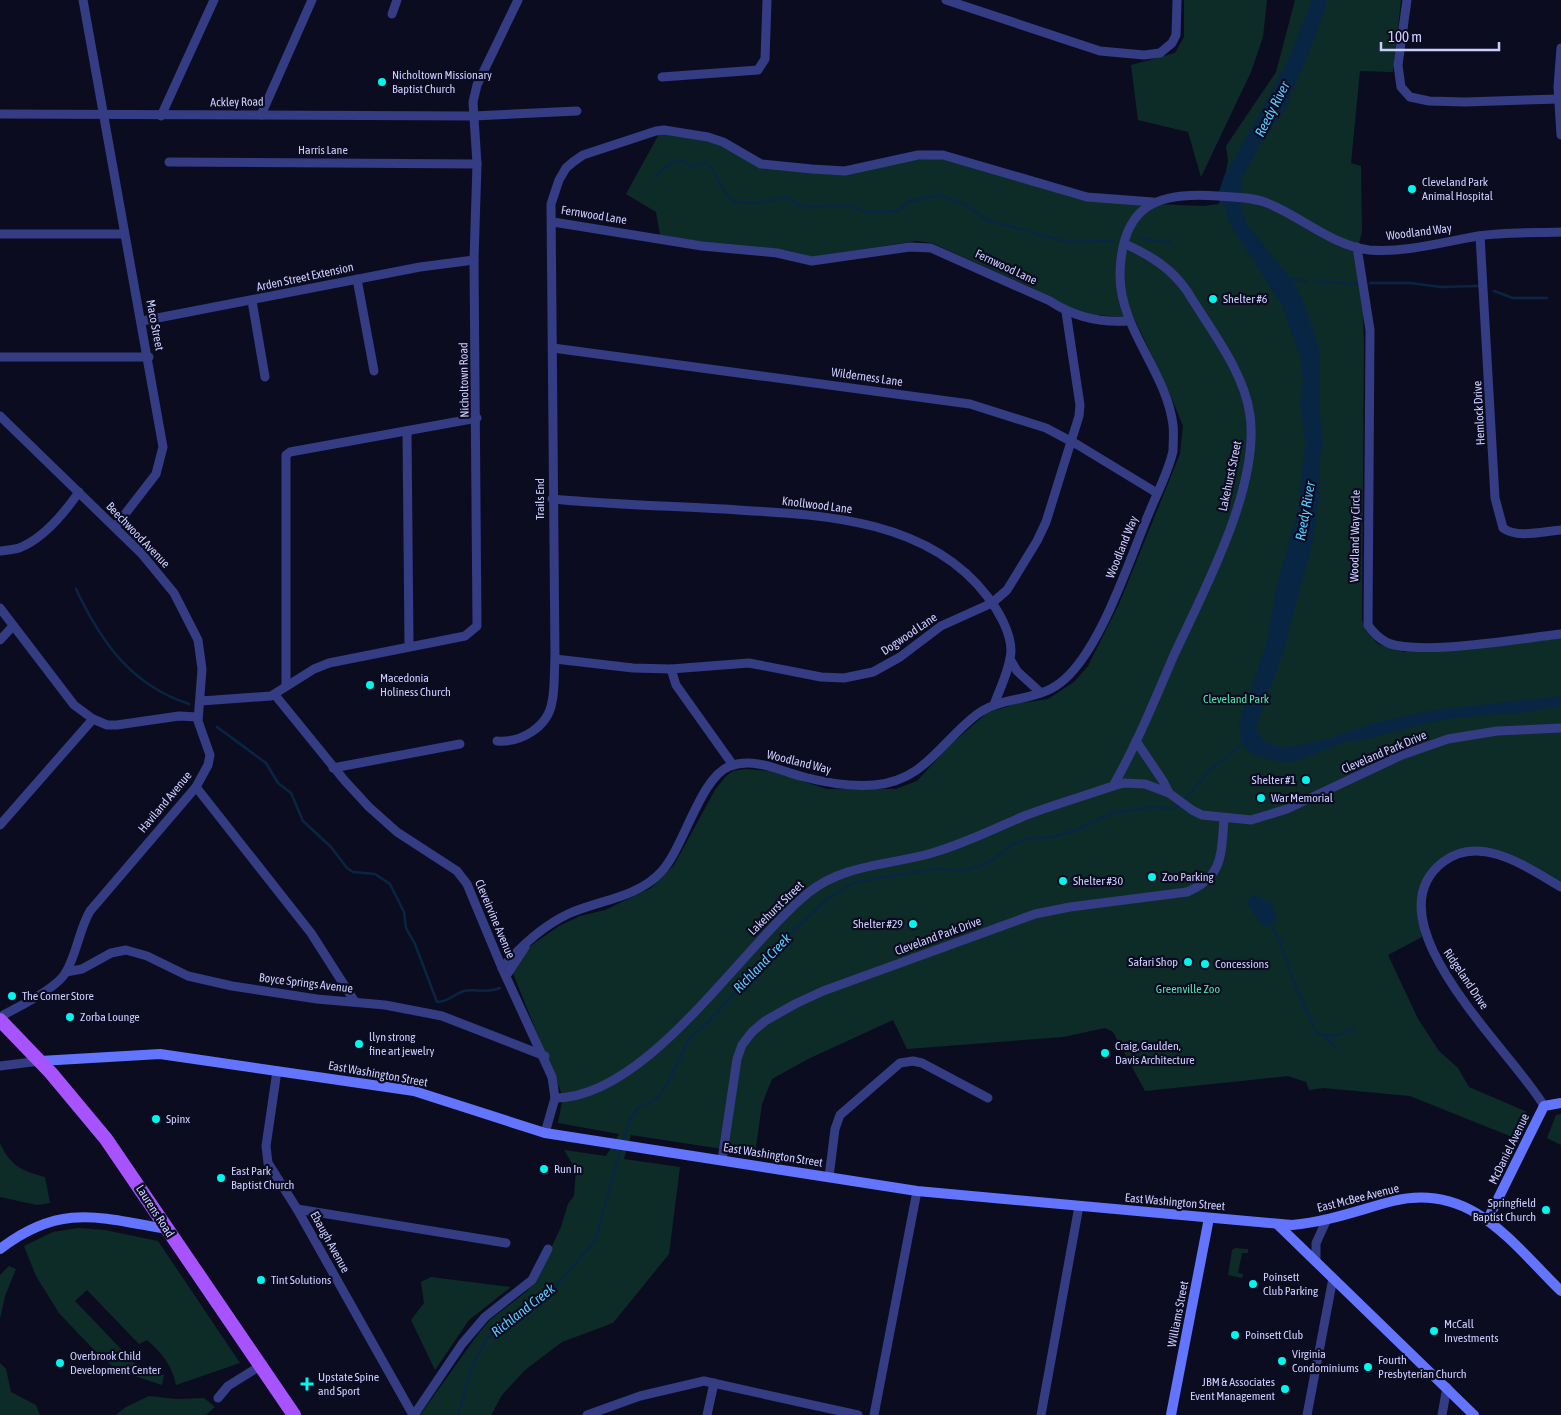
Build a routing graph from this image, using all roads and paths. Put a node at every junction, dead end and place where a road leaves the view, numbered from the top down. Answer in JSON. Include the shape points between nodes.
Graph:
{"nodes":[{"id":1,"x":83,"y":0,"type":"edge"},
{"id":2,"x":214,"y":0,"type":"edge"},
{"id":3,"x":312,"y":0,"type":"edge"},
{"id":4,"x":397,"y":0,"type":"edge"},
{"id":5,"x":518,"y":0,"type":"edge"},
{"id":6,"x":767,"y":0,"type":"edge"},
{"id":7,"x":946,"y":0,"type":"edge"},
{"id":8,"x":1177,"y":0,"type":"edge"},
{"id":9,"x":1407,"y":0,"type":"edge"},
{"id":10,"x":392,"y":14,"type":"dead end"},
{"id":11,"x":1561,"y":48,"type":"edge"},
{"id":12,"x":662,"y":77,"type":"dead end"},
{"id":13,"x":1559,"y":99,"type":"junction"},
{"id":14,"x":577,"y":111,"type":"dead end"},
{"id":15,"x":0,"y":114,"type":"edge"},
{"id":16,"x":104,"y":114,"type":"junction"},
{"id":17,"x":260,"y":114,"type":"junction"},
{"id":18,"x":161,"y":116,"type":"junction"},
{"id":19,"x":474,"y":116,"type":"junction"},
{"id":20,"x":1561,"y":135,"type":"edge"},
{"id":21,"x":169,"y":162,"type":"dead end"},
{"id":22,"x":477,"y":164,"type":"junction"},
{"id":23,"x":1123,"y":200,"type":"junction"},
{"id":24,"x":1153,"y":202,"type":"junction"},
{"id":25,"x":1138,"y":214,"type":"junction"},
{"id":26,"x":553,"y":222,"type":"junction"},
{"id":27,"x":1561,"y":232,"type":"edge"},
{"id":28,"x":0,"y":234,"type":"edge"},
{"id":29,"x":124,"y":234,"type":"junction"},
{"id":30,"x":1480,"y":236,"type":"junction"},
{"id":31,"x":1125,"y":244,"type":"junction"},
{"id":32,"x":1357,"y":247,"type":"junction"},
{"id":33,"x":474,"y":260,"type":"junction"},
{"id":34,"x":356,"y":279,"type":"junction"},
{"id":35,"x":252,"y":301,"type":"junction"},
{"id":36,"x":1066,"y":312,"type":"junction"},
{"id":37,"x":142,"y":321,"type":"junction"},
{"id":38,"x":1129,"y":321,"type":"junction"},
{"id":39,"x":553,"y":348,"type":"junction"},
{"id":40,"x":0,"y":357,"type":"edge"},
{"id":41,"x":149,"y":357,"type":"junction"},
{"id":42,"x":374,"y":371,"type":"dead end"},
{"id":43,"x":265,"y":377,"type":"dead end"},
{"id":44,"x":0,"y":416,"type":"edge"},
{"id":45,"x":477,"y":418,"type":"junction"},
{"id":46,"x":4,"y":424,"type":"edge"},
{"id":47,"x":407,"y":431,"type":"junction"},
{"id":48,"x":1072,"y":442,"type":"junction"},
{"id":49,"x":79,"y":492,"type":"junction"},
{"id":50,"x":1158,"y":493,"type":"junction"},
{"id":51,"x":552,"y":499,"type":"junction"},
{"id":52,"x":115,"y":527,"type":"junction"},
{"id":53,"x":1561,"y":530,"type":"edge"},
{"id":54,"x":0,"y":551,"type":"edge"},
{"id":55,"x":992,"y":603,"type":"junction"},
{"id":56,"x":0,"y":608,"type":"edge"},
{"id":57,"x":13,"y":626,"type":"junction"},
{"id":58,"x":1561,"y":634,"type":"edge"},
{"id":59,"x":0,"y":640,"type":"edge"},
{"id":60,"x":409,"y":645,"type":"junction"},
{"id":61,"x":1010,"y":659,"type":"junction"},
{"id":62,"x":555,"y":660,"type":"junction"},
{"id":63,"x":671,"y":669,"type":"junction"},
{"id":64,"x":286,"y":686,"type":"junction"},
{"id":65,"x":1040,"y":692,"type":"junction"},
{"id":66,"x":274,"y":695,"type":"junction"},
{"id":67,"x":201,"y":701,"type":"junction"},
{"id":68,"x":994,"y":705,"type":"junction"},
{"id":69,"x":198,"y":717,"type":"junction"},
{"id":70,"x":93,"y":720,"type":"junction"},
{"id":71,"x":1561,"y":728,"type":"edge"},
{"id":72,"x":498,"y":741,"type":"dead end"},
{"id":73,"x":1136,"y":741,"type":"junction"},
{"id":74,"x":460,"y":744,"type":"dead end"},
{"id":75,"x":733,"y":765,"type":"junction"},
{"id":76,"x":333,"y":768,"type":"junction"},
{"id":77,"x":1113,"y":786,"type":"junction"},
{"id":78,"x":196,"y":787,"type":"junction"},
{"id":79,"x":1172,"y":796,"type":"junction"},
{"id":80,"x":1224,"y":819,"type":"junction"},
{"id":81,"x":0,"y":825,"type":"edge"},
{"id":82,"x":1561,"y":888,"type":"edge"},
{"id":83,"x":66,"y":972,"type":"junction"},
{"id":84,"x":504,"y":972,"type":"junction"},
{"id":85,"x":355,"y":1002,"type":"junction"},
{"id":86,"x":0,"y":1019,"type":"edge"},
{"id":87,"x":545,"y":1056,"type":"junction"},
{"id":88,"x":40,"y":1061,"type":"junction"},
{"id":89,"x":0,"y":1066,"type":"edge"},
{"id":90,"x":278,"y":1071,"type":"junction"},
{"id":91,"x":555,"y":1098,"type":"junction"},
{"id":92,"x":988,"y":1098,"type":"dead end"},
{"id":93,"x":1561,"y":1103,"type":"edge"},
{"id":94,"x":1544,"y":1106,"type":"junction"},
{"id":95,"x":545,"y":1133,"type":"junction"},
{"id":96,"x":722,"y":1160,"type":"junction"},
{"id":97,"x":829,"y":1177,"type":"junction"},
{"id":98,"x":917,"y":1191,"type":"junction"},
{"id":99,"x":1079,"y":1206,"type":"junction"},
{"id":100,"x":297,"y":1209,"type":"junction"},
{"id":101,"x":1209,"y":1218,"type":"junction"},
{"id":102,"x":1327,"y":1219,"type":"junction"},
{"id":103,"x":1488,"y":1219,"type":"junction"},
{"id":104,"x":1277,"y":1224,"type":"junction"},
{"id":105,"x":166,"y":1229,"type":"junction"},
{"id":106,"x":506,"y":1243,"type":"dead end"},
{"id":107,"x":0,"y":1249,"type":"edge"},
{"id":108,"x":548,"y":1249,"type":"dead end"},
{"id":109,"x":1316,"y":1262,"type":"junction"},
{"id":110,"x":1334,"y":1278,"type":"junction"},
{"id":111,"x":1561,"y":1291,"type":"edge"},
{"id":112,"x":260,"y":1366,"type":"junction"},
{"id":113,"x":714,"y":1383,"type":"junction"},
{"id":114,"x":1447,"y":1387,"type":"junction"},
{"id":115,"x":218,"y":1398,"type":"dead end"},
{"id":116,"x":294,"y":1415,"type":"edge"},
{"id":117,"x":414,"y":1415,"type":"edge"},
{"id":118,"x":587,"y":1415,"type":"edge"},
{"id":119,"x":707,"y":1415,"type":"edge"},
{"id":120,"x":858,"y":1415,"type":"edge"},
{"id":121,"x":874,"y":1415,"type":"edge"},
{"id":122,"x":1041,"y":1415,"type":"edge"},
{"id":123,"x":1171,"y":1415,"type":"edge"},
{"id":124,"x":1307,"y":1415,"type":"edge"},
{"id":125,"x":1442,"y":1415,"type":"edge"},
{"id":126,"x":1474,"y":1415,"type":"edge"}],
"edges":[{"from":1,"to":16,"type":"street","name":"Maco Street"},
{"from":2,"to":18,"type":"street"},
{"from":3,"to":17,"type":"street"},
{"from":4,"to":10,"type":"street"},
{"from":5,"to":19,"type":"street","name":"Nicholtown Road","via":[[474,94]]},
{"from":6,"to":12,"type":"street","via":[[765,59],[758,70]]},
{"from":7,"to":8,"type":"street","via":[[1100,51],[1144,55],[1160,53],[1176,35]]},
{"from":9,"to":13,"type":"street","via":[[1398,65],[1401,87],[1410,97],[1465,102]]},
{"from":11,"to":13,"type":"street"},
{"from":13,"to":20,"type":"street"},
{"from":14,"to":19,"type":"street","name":"Ackley Road"},
{"from":15,"to":16,"type":"street","name":"Ackley Road"},
{"from":16,"to":18,"type":"street","name":"Ackley Road"},
{"from":16,"to":29,"type":"street","name":"Maco Street"},
{"from":17,"to":18,"type":"street","name":"Ackley Road"},
{"from":17,"to":19,"type":"street","name":"Ackley Road"},
{"from":19,"to":22,"type":"street","name":"Nicholtown Road"},
{"from":21,"to":22,"type":"street","name":"Harris Lane"},
{"from":22,"to":33,"type":"street","name":"Nicholtown Road"},
{"from":23,"to":24,"type":"street","name":"Fernwood Lane"},
{"from":23,"to":25,"type":"street"},
{"from":23,"to":26,"type":"street","name":"Fernwood Lane","via":[[1087,197],[943,155],[918,155],[844,170],[773,166],[752,161],[715,139],[664,130],[596,151],[573,162],[566,168],[554,192],[551,204]]},
{"from":24,"to":25,"type":"street","name":"Woodland Way"},
{"from":24,"to":32,"type":"street","name":"Woodland Way","via":[[1177,196],[1248,198],[1265,202]]},
{"from":25,"to":31,"type":"street","name":"Woodland Way"},
{"from":26,"to":36,"type":"street","name":"Fernwood Lane","via":[[702,246],[776,253],[812,261],[903,247],[931,248],[1050,301]]},
{"from":26,"to":39,"type":"street","name":"Trails End"},
{"from":27,"to":30,"type":"street","name":"Woodland Way"},
{"from":28,"to":29,"type":"street"},
{"from":29,"to":37,"type":"street","name":"Maco Street"},
{"from":30,"to":32,"type":"street","name":"Woodland Way","via":[[1399,250]]},
{"from":30,"to":53,"type":"street","name":"Hemlock Drive","via":[[1495,498],[1503,528],[1520,533]]},
{"from":31,"to":38,"type":"street","name":"Woodland Way","via":[[1120,288]]},
{"from":31,"to":73,"type":"street","name":"Lakehurst Street","via":[[1159,261],[1188,291],[1242,386],[1251,427],[1248,462],[1229,535]]},
{"from":32,"to":58,"type":"street","name":"Woodland Way Circle","via":[[1370,330],[1368,625],[1384,640],[1406,646],[1449,646]]},
{"from":33,"to":34,"type":"street","name":"Arden Street Extension"},
{"from":33,"to":45,"type":"street","name":"Nicholtown Road"},
{"from":34,"to":35,"type":"street","name":"Arden Street Extension"},
{"from":34,"to":42,"type":"street"},
{"from":35,"to":37,"type":"street","name":"Arden Street Extension"},
{"from":35,"to":43,"type":"street"},
{"from":36,"to":38,"type":"street","name":"Fernwood Lane","via":[[1105,321]]},
{"from":36,"to":48,"type":"street","name":"Dogwood Lane","via":[[1080,405]]},
{"from":37,"to":41,"type":"street","name":"Maco Street"},
{"from":38,"to":50,"type":"street","name":"Woodland Way","via":[[1157,378],[1173,425],[1173,451]]},
{"from":39,"to":48,"type":"street","name":"Wilderness Lane","via":[[970,404],[1027,420]]},
{"from":39,"to":51,"type":"street","name":"Trails End"},
{"from":40,"to":41,"type":"street"},
{"from":41,"to":52,"type":"street","name":"Maco Street","via":[[163,440],[162,454],[156,474]]},
{"from":44,"to":46,"type":"street","name":"Beechwood Avenue"},
{"from":45,"to":47,"type":"street"},
{"from":45,"to":60,"type":"street","name":"Nicholtown Road","via":[[478,620],[474,631],[465,636]]},
{"from":46,"to":49,"type":"street","name":"Beechwood Avenue"},
{"from":47,"to":60,"type":"street"},
{"from":47,"to":64,"type":"street","via":[[286,455]]},
{"from":48,"to":50,"type":"street","name":"Wilderness Lane"},
{"from":48,"to":55,"type":"street","name":"Dogwood Lane","via":[[1037,541],[1007,590]]},
{"from":49,"to":52,"type":"street","name":"Beechwood Avenue"},
{"from":49,"to":54,"type":"street","via":[[70,506],[33,541],[18,549]]},
{"from":50,"to":65,"type":"street","name":"Woodland Way","via":[[1113,602],[1083,658],[1061,683]]},
{"from":51,"to":55,"type":"street","name":"Knollwood Lane","via":[[818,515],[846,520],[902,535],[933,549],[977,583]]},
{"from":51,"to":62,"type":"street","name":"Trails End"},
{"from":52,"to":67,"type":"street","name":"Beechwood Avenue","via":[[156,568],[188,617],[201,655]]},
{"from":55,"to":61,"type":"street","name":"Knollwood Lane","via":[[1008,636]]},
{"from":55,"to":63,"type":"street","name":"Dogwood Lane","via":[[941,626],[886,665],[855,677],[821,678],[749,662]]},
{"from":56,"to":57,"type":"street"},
{"from":57,"to":59,"type":"street"},
{"from":57,"to":70,"type":"street","via":[[74,705]]},
{"from":60,"to":64,"type":"street","via":[[329,663]]},
{"from":61,"to":65,"type":"street","via":[[1017,671]]},
{"from":61,"to":68,"type":"street","name":"Knollwood Lane"},
{"from":62,"to":63,"type":"street","name":"Dogwood Lane"},
{"from":62,"to":72,"type":"street","name":"Trails End","via":[[552,704],[542,722],[521,738]]},
{"from":63,"to":75,"type":"street","via":[[676,685]]},
{"from":64,"to":66,"type":"street"},
{"from":65,"to":68,"type":"street","name":"Woodland Way"},
{"from":66,"to":67,"type":"street"},
{"from":66,"to":76,"type":"street","name":"Cleveirvine Avenue"},
{"from":67,"to":69,"type":"street","name":"Haviland Avenue"},
{"from":68,"to":75,"type":"street","name":"Woodland Way","via":[[961,727],[919,770],[895,782],[842,785],[772,766]]},
{"from":69,"to":70,"type":"street","via":[[179,716],[117,725]]},
{"from":69,"to":78,"type":"street","name":"Haviland Avenue","via":[[210,755]]},
{"from":70,"to":81,"type":"street"},
{"from":71,"to":80,"type":"street","name":"Cleveland Park Drive","via":[[1479,733],[1448,739],[1402,755],[1274,814],[1251,820]]},
{"from":73,"to":77,"type":"street","name":"Lakehurst Street"},
{"from":73,"to":79,"type":"street"},
{"from":74,"to":76,"type":"street"},
{"from":75,"to":84,"type":"street","via":[[711,782],[667,864],[656,876],[629,893],[559,919],[527,945]]},
{"from":76,"to":84,"type":"street","name":"Cleveirvine Avenue","via":[[386,823],[463,877]]},
{"from":77,"to":79,"type":"street","name":"Lakehurst Street","via":[[1145,784]]},
{"from":77,"to":91,"type":"street","name":"Lakehurst Street","via":[[933,853],[837,875],[818,886],[786,914],[653,1053],[625,1073],[588,1092],[569,1098]]},
{"from":78,"to":83,"type":"street","name":"Haviland Avenue","via":[[90,911]]},
{"from":78,"to":85,"type":"street","via":[[311,933]]},
{"from":79,"to":80,"type":"street","name":"Cleveland Park Drive","via":[[1202,814]]},
{"from":80,"to":96,"type":"street","name":"Cleveland Park Drive","via":[[1219,866],[1204,884],[1187,892],[1051,910],[1018,919],[822,991],[752,1032],[736,1059]]},
{"from":82,"to":94,"type":"street","name":"Ridgeland Drive","via":[[1504,858],[1479,851],[1453,856],[1437,866],[1426,882],[1421,899],[1425,933],[1440,964]]},
{"from":83,"to":85,"type":"street","name":"Boyce Springs Avenue","via":[[82,969],[111,953],[126,950],[195,978],[253,990]]},
{"from":83,"to":86,"type":"street","name":"Haviland Avenue","via":[[58,982]]},
{"from":84,"to":87,"type":"street","name":"Cleveirvine Avenue"},
{"from":85,"to":87,"type":"street","name":"Boyce Springs Avenue","via":[[442,1016]]},
{"from":86,"to":88,"type":"main road","name":"Laurens Road"},
{"from":87,"to":91,"type":"street","name":"Cleveirvine Avenue"},
{"from":88,"to":89,"type":"street","name":"East Washington Street"},
{"from":88,"to":90,"type":"street","name":"East Washington Street","via":[[149,1053]]},
{"from":88,"to":105,"type":"main road","name":"Laurens Road","via":[[106,1139]]},
{"from":90,"to":95,"type":"street","name":"East Washington Street","via":[[414,1091]]},
{"from":90,"to":100,"type":"street","name":"Ebaugh Avenue","via":[[266,1153],[268,1163]]},
{"from":91,"to":95,"type":"street","name":"Cleveirvine Avenue"},
{"from":92,"to":97,"type":"street","via":[[922,1063],[913,1060],[900,1063],[840,1114]]},
{"from":93,"to":94,"type":"street","name":"McDaniel Avenue"},
{"from":94,"to":103,"type":"street","name":"McDaniel Avenue"},
{"from":95,"to":96,"type":"street","name":"East Washington Street"},
{"from":96,"to":97,"type":"street","name":"East Washington Street"},
{"from":97,"to":98,"type":"street","name":"East Washington Street"},
{"from":98,"to":99,"type":"street","name":"East Washington Street"},
{"from":98,"to":121,"type":"street"},
{"from":99,"to":101,"type":"street","name":"East Washington Street"},
{"from":99,"to":122,"type":"street"},
{"from":100,"to":106,"type":"street"},
{"from":100,"to":117,"type":"street","name":"Ebaugh Avenue"},
{"from":101,"to":104,"type":"street","name":"East Washington Street"},
{"from":101,"to":123,"type":"street","name":"Williams Street"},
{"from":102,"to":103,"type":"street","name":"East McBee Avenue","via":[[1394,1201],[1426,1197],[1457,1203]]},
{"from":102,"to":104,"type":"street","name":"East McBee Avenue","via":[[1304,1224]]},
{"from":102,"to":109,"type":"street","via":[[1316,1243]]},
{"from":103,"to":111,"type":"street","name":"East McBee Avenue"},
{"from":104,"to":109,"type":"street"},
{"from":105,"to":107,"type":"street","via":[[114,1220],[62,1218],[29,1229]]},
{"from":105,"to":112,"type":"main road","name":"Laurens Road"},
{"from":108,"to":117,"type":"street","via":[[532,1280],[485,1317],[462,1344]]},
{"from":109,"to":110,"type":"street"},
{"from":110,"to":114,"type":"street"},
{"from":110,"to":124,"type":"street"},
{"from":112,"to":115,"type":"street","via":[[228,1386]]},
{"from":112,"to":116,"type":"main road","name":"Laurens Road"},
{"from":113,"to":118,"type":"street","via":[[691,1383],[664,1389]]},
{"from":113,"to":119,"type":"street"},
{"from":113,"to":120,"type":"street"},
{"from":114,"to":125,"type":"street"},
{"from":114,"to":126,"type":"street"}]}
